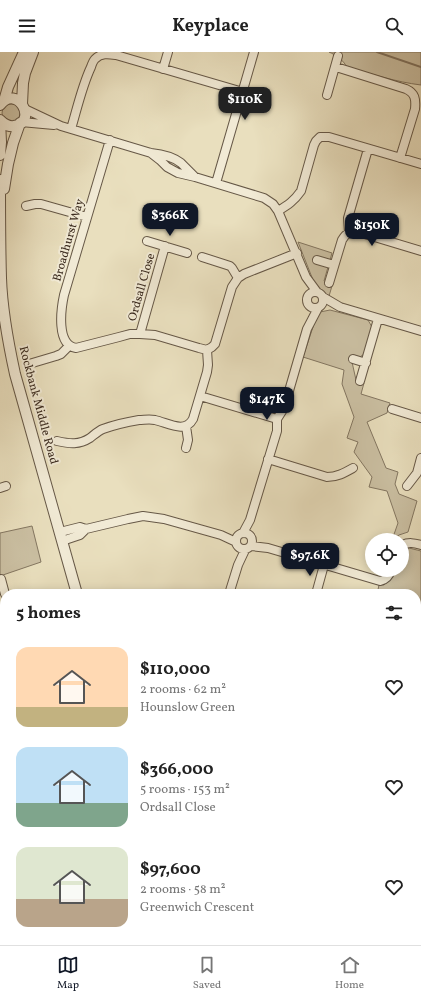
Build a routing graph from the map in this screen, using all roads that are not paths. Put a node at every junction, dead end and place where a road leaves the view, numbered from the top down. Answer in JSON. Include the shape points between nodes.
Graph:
{"nodes":[{"id":1,"x":24,"y":52,"type":"edge"},
{"id":2,"x":33,"y":52,"type":"edge"},
{"id":3,"x":168,"y":52,"type":"edge"},
{"id":4,"x":254,"y":52,"type":"edge"},
{"id":5,"x":99,"y":53,"type":"edge"},
{"id":6,"x":114,"y":53,"type":"edge"},
{"id":7,"x":338,"y":56,"type":"dead end"},
{"id":8,"x":336,"y":67,"type":"junction"},
{"id":9,"x":163,"y":69,"type":"junction"},
{"id":10,"x":243,"y":92,"type":"junction"},
{"id":11,"x":327,"y":95,"type":"dead end"},
{"id":12,"x":1,"y":103,"type":"edge"},
{"id":13,"x":23,"y":106,"type":"junction"},
{"id":14,"x":0,"y":120,"type":"edge"},
{"id":15,"x":21,"y":123,"type":"junction"},
{"id":16,"x":61,"y":126,"type":"junction"},
{"id":17,"x":71,"y":129,"type":"junction"},
{"id":18,"x":110,"y":140,"type":"junction"},
{"id":19,"x":368,"y":149,"type":"junction"},
{"id":20,"x":0,"y":155,"type":"edge"},
{"id":21,"x":400,"y":158,"type":"junction"},
{"id":22,"x":421,"y":164,"type":"edge"},
{"id":23,"x":0,"y":180,"type":"edge"},
{"id":24,"x":216,"y":183,"type":"junction"},
{"id":25,"x":26,"y":206,"type":"dead end"},
{"id":26,"x":278,"y":210,"type":"junction"},
{"id":27,"x":87,"y":217,"type":"junction"},
{"id":28,"x":0,"y":219,"type":"edge"},
{"id":29,"x":349,"y":232,"type":"junction"},
{"id":30,"x":147,"y":241,"type":"dead end"},
{"id":31,"x":165,"y":246,"type":"junction"},
{"id":32,"x":421,"y":251,"type":"edge"},
{"id":33,"x":187,"y":253,"type":"dead end"},
{"id":34,"x":296,"y":253,"type":"junction"},
{"id":35,"x":202,"y":257,"type":"dead end"},
{"id":36,"x":317,"y":260,"type":"dead end"},
{"id":37,"x":334,"y":265,"type":"junction"},
{"id":38,"x":306,"y":277,"type":"junction"},
{"id":39,"x":238,"y":278,"type":"junction"},
{"id":40,"x":329,"y":283,"type":"dead end"},
{"id":41,"x":320,"y":295,"type":"junction"},
{"id":42,"x":309,"y":296,"type":"junction"},
{"id":43,"x":309,"y":306,"type":"junction"},
{"id":44,"x":2,"y":307,"type":"edge"},
{"id":45,"x":319,"y":307,"type":"junction"},
{"id":46,"x":340,"y":307,"type":"junction"},
{"id":47,"x":378,"y":319,"type":"junction"},
{"id":48,"x":307,"y":329,"type":"junction"},
{"id":49,"x":421,"y":331,"type":"edge"},
{"id":50,"x":140,"y":334,"type":"junction"},
{"id":51,"x":69,"y":346,"type":"junction"},
{"id":52,"x":207,"y":350,"type":"junction"},
{"id":53,"x":353,"y":359,"type":"dead end"},
{"id":54,"x":366,"y":363,"type":"junction"},
{"id":55,"x":29,"y":364,"type":"dead end"},
{"id":56,"x":360,"y":381,"type":"dead end"},
{"id":57,"x":200,"y":396,"type":"junction"},
{"id":58,"x":392,"y":409,"type":"dead end"},
{"id":59,"x":277,"y":418,"type":"junction"},
{"id":60,"x":421,"y":418,"type":"edge"},
{"id":61,"x":186,"y":426,"type":"junction"},
{"id":62,"x":57,"y":441,"type":"dead end"},
{"id":63,"x":186,"y":448,"type":"dead end"},
{"id":64,"x":421,"y":458,"type":"edge"},
{"id":65,"x":268,"y":460,"type":"junction"},
{"id":66,"x":353,"y":468,"type":"dead end"},
{"id":67,"x":407,"y":486,"type":"dead end"},
{"id":68,"x":61,"y":536,"type":"junction"},
{"id":69,"x":244,"y":541,"type":"junction"},
{"id":70,"x":409,"y":543,"type":"edge"},
{"id":71,"x":421,"y":545,"type":"edge"},
{"id":72,"x":324,"y":565,"type":"junction"},
{"id":73,"x":365,"y":577,"type":"edge"},
{"id":74,"x":366,"y":577,"type":"edge"},
{"id":75,"x":388,"y":577,"type":"edge"},
{"id":76,"x":1,"y":579,"type":"dead end"},
{"id":77,"x":4,"y":589,"type":"edge"},
{"id":78,"x":76,"y":589,"type":"edge"},
{"id":79,"x":231,"y":589,"type":"edge"},
{"id":80,"x":317,"y":589,"type":"edge"}],
"edges":[{"from":1,"to":12,"type":"street"},
{"from":2,"to":13,"type":"street","via":[[25,73]]},
{"from":3,"to":9,"type":"street"},
{"from":4,"to":10,"type":"street"},
{"from":5,"to":6,"type":"street"},
{"from":5,"to":17,"type":"street","via":[[88,72]]},
{"from":6,"to":9,"type":"street"},
{"from":7,"to":8,"type":"street"},
{"from":8,"to":11,"type":"street"},
{"from":8,"to":21,"type":"street","via":[[411,91],[416,101],[415,109]]},
{"from":9,"to":10,"type":"street"},
{"from":10,"to":24,"type":"street"},
{"from":12,"to":13,"type":"street","via":[[14,99]]},
{"from":13,"to":15,"type":"street","name":"Rockbank Middle Road","via":[[25,116]]},
{"from":13,"to":16,"type":"street"},
{"from":14,"to":15,"type":"street","via":[[7,125]]},
{"from":14,"to":20,"type":"street"},
{"from":15,"to":16,"type":"street"},
{"from":15,"to":28,"type":"street","name":"Rockbank Middle Road","via":[[8,164]]},
{"from":16,"to":17,"type":"street"},
{"from":17,"to":18,"type":"street"},
{"from":18,"to":24,"type":"street","via":[[151,152],[173,171]]},
{"from":18,"to":27,"type":"street","name":"Broadhurst Way"},
{"from":19,"to":21,"type":"street"},
{"from":19,"to":26,"type":"street","via":[[329,137],[320,137],[314,145],[301,191],[287,206]]},
{"from":19,"to":29,"type":"street","via":[[348,218]]},
{"from":21,"to":22,"type":"street"},
{"from":23,"to":28,"type":"street","name":"Rockbank Middle Road"},
{"from":24,"to":26,"type":"street","via":[[264,198]]},
{"from":25,"to":27,"type":"street","via":[[41,204]]},
{"from":26,"to":34,"type":"street"},
{"from":27,"to":51,"type":"street","name":"Broadhurst Way","via":[[62,306],[64,337]]},
{"from":28,"to":44,"type":"street","name":"Rockbank Middle Road"},
{"from":29,"to":32,"type":"street","via":[[358,232]]},
{"from":29,"to":37,"type":"street","via":[[342,240]]},
{"from":30,"to":31,"type":"street","name":"Ordsall Close"},
{"from":31,"to":33,"type":"street","name":"Ordsall Close"},
{"from":31,"to":50,"type":"street","name":"Ordsall Close"},
{"from":34,"to":38,"type":"street"},
{"from":34,"to":39,"type":"street"},
{"from":35,"to":39,"type":"street","via":[[230,266]]},
{"from":36,"to":37,"type":"street"},
{"from":37,"to":40,"type":"street"},
{"from":38,"to":41,"type":"street"},
{"from":38,"to":42,"type":"street"},
{"from":39,"to":52,"type":"street","via":[[232,287],[215,344]]},
{"from":41,"to":42,"type":"street","via":[[312,293]]},
{"from":41,"to":45,"type":"street","via":[[323,302]]},
{"from":41,"to":46,"type":"street"},
{"from":42,"to":43,"type":"street"},
{"from":43,"to":45,"type":"street"},
{"from":43,"to":48,"type":"street"},
{"from":44,"to":68,"type":"street","name":"Rockbank Middle Road","via":[[15,374]]},
{"from":45,"to":46,"type":"street"},
{"from":45,"to":48,"type":"street"},
{"from":46,"to":47,"type":"street"},
{"from":47,"to":49,"type":"street"},
{"from":47,"to":54,"type":"street"},
{"from":48,"to":59,"type":"street","via":[[284,408]]},
{"from":50,"to":51,"type":"street","via":[[130,334],[81,348]]},
{"from":50,"to":52,"type":"street","via":[[155,335]]},
{"from":51,"to":55,"type":"street","via":[[61,354]]},
{"from":52,"to":57,"type":"street","via":[[208,365]]},
{"from":53,"to":54,"type":"street"},
{"from":54,"to":56,"type":"street"},
{"from":57,"to":59,"type":"street"},
{"from":57,"to":61,"type":"street","via":[[191,423]]},
{"from":58,"to":60,"type":"street"},
{"from":59,"to":65,"type":"street","via":[[277,431]]},
{"from":61,"to":62,"type":"street","via":[[178,427],[149,419],[104,429],[77,443]]},
{"from":61,"to":63,"type":"street"},
{"from":64,"to":67,"type":"street","via":[[417,473]]},
{"from":65,"to":66,"type":"street","via":[[326,477],[341,475]]},
{"from":65,"to":69,"type":"street"},
{"from":68,"to":69,"type":"street","via":[[80,535],[86,529],[143,516],[164,518]]},
{"from":68,"to":78,"type":"street","name":"Rockbank Middle Road"},
{"from":69,"to":72,"type":"street"},
{"from":69,"to":79,"type":"street"},
{"from":70,"to":71,"type":"street"},
{"from":72,"to":73,"type":"street"},
{"from":72,"to":80,"type":"street"},
{"from":74,"to":75,"type":"street","via":[[380,581]]},
{"from":76,"to":77,"type":"street"}]}
